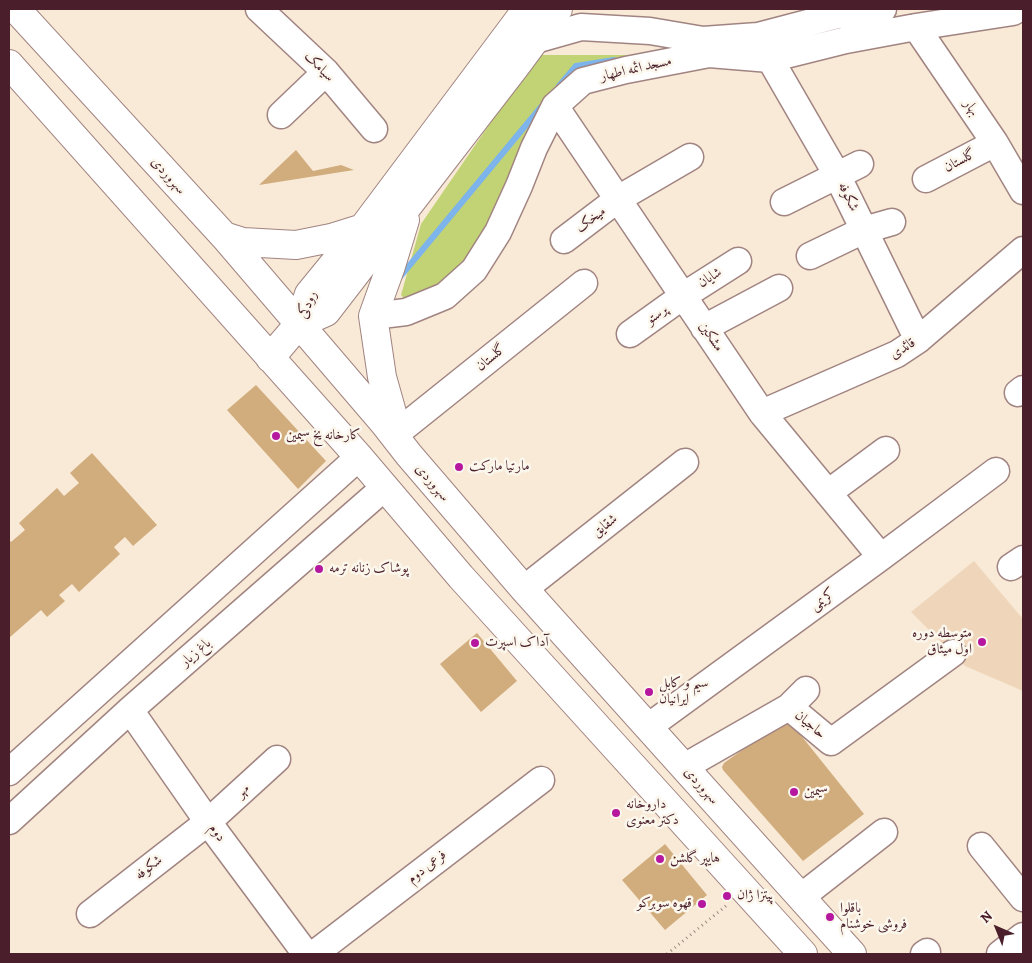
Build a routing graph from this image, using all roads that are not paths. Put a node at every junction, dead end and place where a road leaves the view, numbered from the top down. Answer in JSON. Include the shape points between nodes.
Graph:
{"nodes":[{"id":1,"x":16,"y":9,"type":"edge"},
{"id":2,"x":259,"y":9,"type":"edge"},
{"id":3,"x":558,"y":9,"type":"edge"},
{"id":4,"x":565,"y":9,"type":"edge"},
{"id":5,"x":883,"y":9,"type":"edge"},
{"id":6,"x":1017,"y":9,"type":"edge"},
{"id":7,"x":525,"y":26,"type":"edge"},
{"id":8,"x":916,"y":27,"type":"junction"},
{"id":9,"x":706,"y":47,"type":"junction"},
{"id":10,"x":770,"y":59,"type":"junction"},
{"id":11,"x":9,"y":64,"type":"edge"},
{"id":12,"x":326,"y":72,"type":"junction"},
{"id":13,"x":555,"y":106,"type":"junction"},
{"id":14,"x":281,"y":115,"type":"dead end"},
{"id":15,"x":374,"y":129,"type":"dead end"},
{"id":16,"x":995,"y":143,"type":"junction"},
{"id":17,"x":690,"y":157,"type":"dead end"},
{"id":18,"x":848,"y":169,"type":"junction"},
{"id":19,"x":926,"y":180,"type":"dead end"},
{"id":20,"x":1023,"y":191,"type":"edge"},
{"id":21,"x":618,"y":199,"type":"junction"},
{"id":22,"x":784,"y":202,"type":"dead end"},
{"id":23,"x":409,"y":206,"type":"junction"},
{"id":24,"x":892,"y":222,"type":"dead end"},
{"id":25,"x":363,"y":228,"type":"junction"},
{"id":26,"x":864,"y":230,"type":"junction"},
{"id":27,"x":224,"y":236,"type":"junction"},
{"id":28,"x":564,"y":240,"type":"dead end"},
{"id":29,"x":1023,"y":250,"type":"edge"},
{"id":30,"x":810,"y":256,"type":"dead end"},
{"id":31,"x":738,"y":261,"type":"dead end"},
{"id":32,"x":584,"y":283,"type":"dead end"},
{"id":33,"x":778,"y":288,"type":"dead end"},
{"id":34,"x":683,"y":296,"type":"junction"},
{"id":35,"x":373,"y":316,"type":"junction"},
{"id":36,"x":299,"y":324,"type":"junction"},
{"id":37,"x":704,"y":328,"type":"junction"},
{"id":38,"x":630,"y":334,"type":"dead end"},
{"id":39,"x":918,"y":340,"type":"junction"},
{"id":40,"x":270,"y":358,"type":"junction"},
{"id":41,"x":762,"y":413,"type":"junction"},
{"id":42,"x":403,"y":444,"type":"junction"},
{"id":43,"x":886,"y":450,"type":"dead end"},
{"id":44,"x":359,"y":457,"type":"junction"},
{"id":45,"x":686,"y":462,"type":"dead end"},
{"id":46,"x":996,"y":470,"type":"dead end"},
{"id":47,"x":384,"y":487,"type":"junction"},
{"id":48,"x":828,"y":493,"type":"junction"},
{"id":49,"x":881,"y":557,"type":"junction"},
{"id":50,"x":524,"y":589,"type":"junction"},
{"id":51,"x":953,"y":653,"type":"dead end"},
{"id":52,"x":130,"y":710,"type":"junction"},
{"id":53,"x":648,"y":727,"type":"junction"},
{"id":54,"x":277,"y":759,"type":"dead end"},
{"id":55,"x":684,"y":767,"type":"junction"},
{"id":56,"x":9,"y":772,"type":"edge"},
{"id":57,"x":541,"y":780,"type":"dead end"},
{"id":58,"x":9,"y":821,"type":"edge"},
{"id":59,"x":208,"y":822,"type":"junction"},
{"id":60,"x":884,"y":832,"type":"dead end"},
{"id":61,"x":981,"y":846,"type":"dead end"},
{"id":62,"x":800,"y":897,"type":"junction"},
{"id":63,"x":1023,"y":898,"type":"edge"},
{"id":64,"x":90,"y":914,"type":"dead end"},
{"id":65,"x":772,"y":920,"type":"junction"},
{"id":66,"x":1023,"y":936,"type":"edge"},
{"id":67,"x":306,"y":954,"type":"edge"},
{"id":68,"x":314,"y":954,"type":"edge"},
{"id":69,"x":803,"y":954,"type":"edge"},
{"id":70,"x":852,"y":954,"type":"edge"},
{"id":71,"x":1000,"y":954,"type":"edge"}],
"edges":[{"from":1,"to":27,"type":"main road","name":"سهروردی"},
{"from":2,"to":12,"type":"street","name":"سیامک"},
{"from":3,"to":7,"type":"main road","name":"رودکی"},
{"from":4,"to":7,"type":"street"},
{"from":5,"to":9,"type":"street","name":"مسجد ائمه اطهار","via":[[838,15]]},
{"from":6,"to":8,"type":"street","name":"مسجد ائمه اطهار"},
{"from":7,"to":9,"type":"street","name":"مسجد ائمه اطهار","via":[[650,31]]},
{"from":7,"to":23,"type":"main road","name":"رودکی"},
{"from":7,"to":25,"type":"main road","name":"رودکی"},
{"from":8,"to":10,"type":"street","name":"مسجد ائمه اطهار"},
{"from":8,"to":16,"type":"street","name":"بهار"},
{"from":9,"to":10,"type":"street","name":"مسجد ائمه اطهار"},
{"from":9,"to":13,"type":"street","name":"مسجد ائمه اطهار","via":[[583,81]]},
{"from":10,"to":18,"type":"street","name":"شکوفه"},
{"from":11,"to":40,"type":"main road"},
{"from":12,"to":14,"type":"street"},
{"from":12,"to":15,"type":"street","name":"سیامک"},
{"from":13,"to":21,"type":"street","name":"مشکین"},
{"from":13,"to":35,"type":"street","name":"مسجد ائمه اطهار","via":[[498,232],[474,270],[445,296],[406,312]]},
{"from":16,"to":19,"type":"street","name":"گلستان"},
{"from":16,"to":20,"type":"street","name":"بهار"},
{"from":17,"to":21,"type":"street"},
{"from":18,"to":22,"type":"street"},
{"from":18,"to":26,"type":"street","name":"شکوفه"},
{"from":21,"to":28,"type":"street","name":"میخک"},
{"from":21,"to":34,"type":"street","name":"مشکین"},
{"from":23,"to":35,"type":"main road"},
{"from":23,"to":36,"type":"main road","name":"رودکی","via":[[326,312]]},
{"from":24,"to":26,"type":"street"},
{"from":25,"to":27,"type":"main road","via":[[296,246],[244,242]]},
{"from":25,"to":36,"type":"main road","name":"رودکی","via":[[310,294]]},
{"from":26,"to":30,"type":"street"},
{"from":26,"to":39,"type":"street","name":"شکوفه"},
{"from":27,"to":36,"type":"main road","name":"سهروردی"},
{"from":29,"to":39,"type":"street","name":"قائدی"},
{"from":31,"to":34,"type":"street","name":"شایان"},
{"from":32,"to":42,"type":"street","name":"گلستان"},
{"from":33,"to":37,"type":"street"},
{"from":34,"to":37,"type":"street","name":"مشکین"},
{"from":34,"to":38,"type":"street","name":"پرستو"},
{"from":35,"to":42,"type":"main road","via":[[382,377]]},
{"from":36,"to":40,"type":"main road"},
{"from":36,"to":42,"type":"main road","name":"سهروردی"},
{"from":37,"to":41,"type":"street","name":"مشکین"},
{"from":39,"to":41,"type":"street","name":"قائدی","via":[[897,354]]},
{"from":40,"to":44,"type":"main road"},
{"from":41,"to":48,"type":"street","name":"مشکین"},
{"from":42,"to":50,"type":"main road","name":"سهروردی"},
{"from":43,"to":48,"type":"street"},
{"from":44,"to":47,"type":"main road"},
{"from":44,"to":56,"type":"street"},
{"from":45,"to":50,"type":"street","name":"شقایق"},
{"from":46,"to":49,"type":"street","name":"کریمی"},
{"from":47,"to":52,"type":"street","name":"باغ زیار"},
{"from":47,"to":65,"type":"main road"},
{"from":48,"to":49,"type":"street","name":"مشکین"},
{"from":49,"to":53,"type":"street","name":"کریمی"},
{"from":50,"to":53,"type":"main road","name":"سهروردی"},
{"from":51,"to":55,"type":"street","name":"حاجیان","via":[[831,742],[797,698]]},
{"from":52,"to":58,"type":"street","name":"باغ زیار"},
{"from":52,"to":59,"type":"street","name":"دوم"},
{"from":53,"to":55,"type":"main road","name":"سهروردی"},
{"from":54,"to":59,"type":"street","name":"مهر"},
{"from":55,"to":62,"type":"main road","name":"سهروردی"},
{"from":57,"to":68,"type":"street","name":"فرعی دوم"},
{"from":59,"to":64,"type":"street","name":"شکوفه"},
{"from":59,"to":67,"type":"street","name":"دوم"},
{"from":60,"to":62,"type":"street"},
{"from":61,"to":63,"type":"street"},
{"from":62,"to":65,"type":"main road"},
{"from":62,"to":70,"type":"main road","name":"سهروردی"},
{"from":65,"to":69,"type":"main road"},
{"from":66,"to":71,"type":"street"}]}
